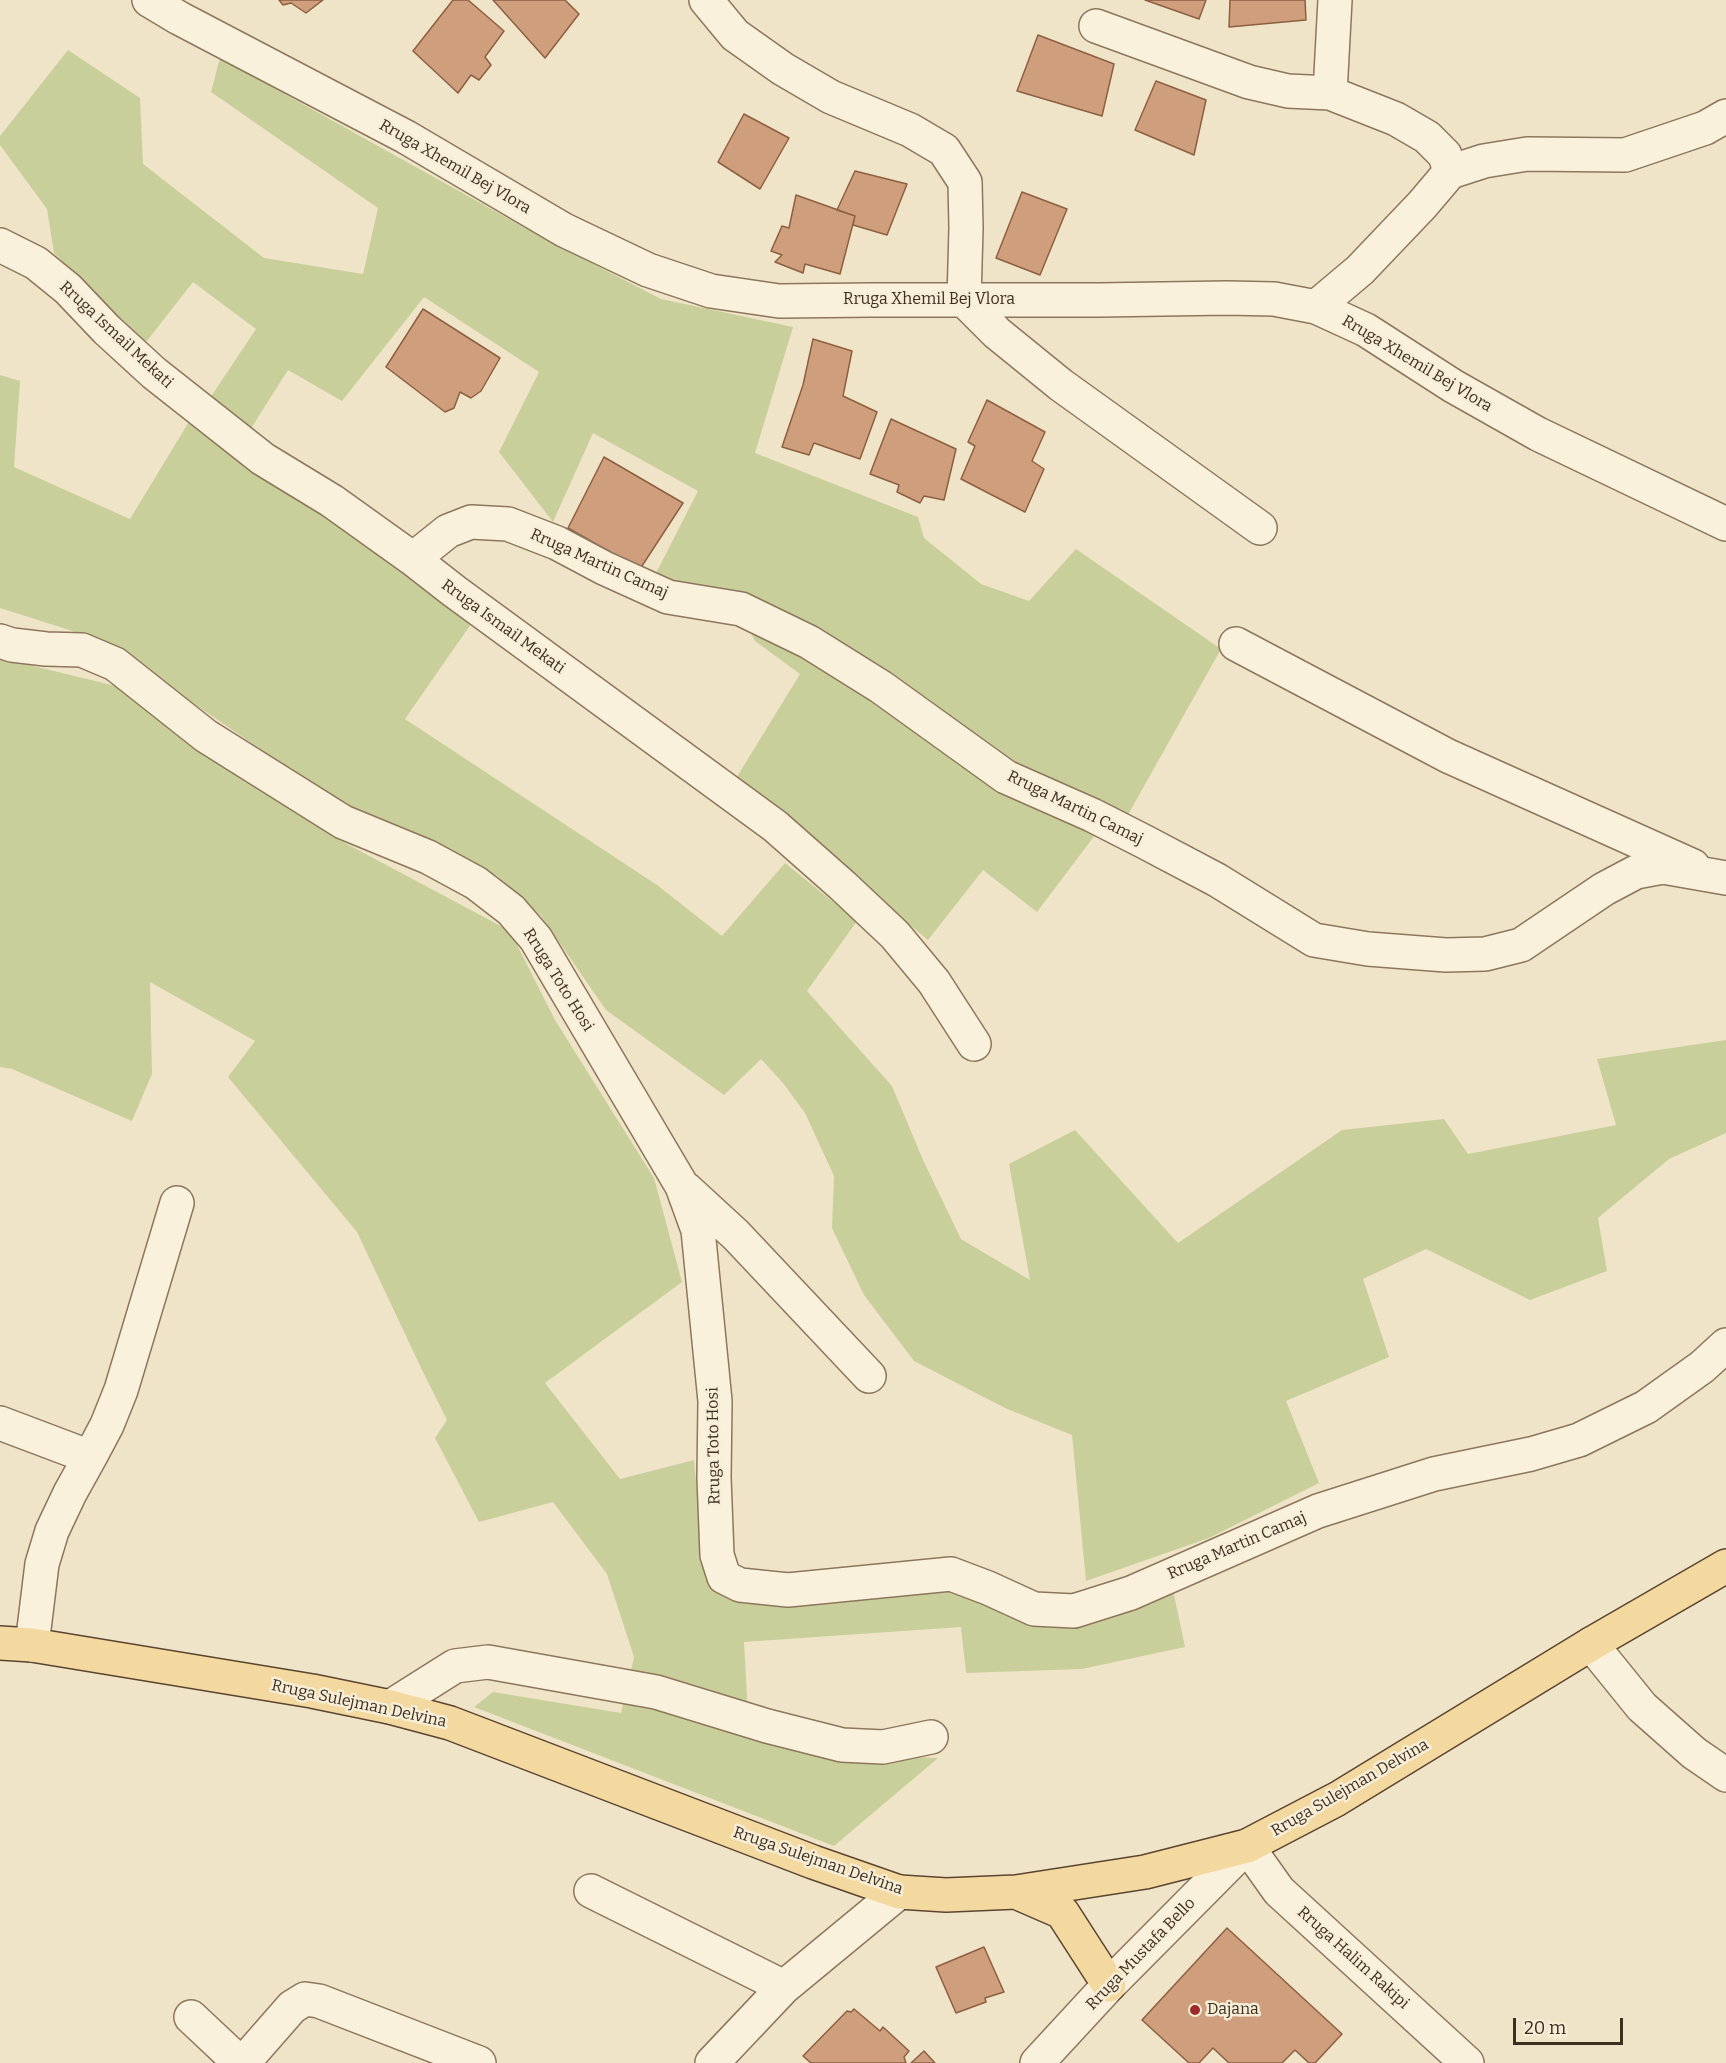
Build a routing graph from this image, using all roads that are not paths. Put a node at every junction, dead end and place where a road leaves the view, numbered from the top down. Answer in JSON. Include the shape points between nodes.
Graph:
{"nodes":[{"id":1,"x":149,"y":0,"type":"edge"},
{"id":2,"x":706,"y":0,"type":"edge"},
{"id":3,"x":1335,"y":0,"type":"edge"},
{"id":4,"x":1096,"y":26,"type":"dead end"},
{"id":5,"x":1330,"y":93,"type":"junction"},
{"id":6,"x":1719,"y":125,"type":"edge"},
{"id":7,"x":1450,"y":172,"type":"junction"},
{"id":8,"x":0,"y":245,"type":"edge"},
{"id":9,"x":964,"y":300,"type":"junction"},
{"id":10,"x":1316,"y":307,"type":"junction"},
{"id":11,"x":1726,"y":524,"type":"edge"},
{"id":12,"x":1260,"y":528,"type":"dead end"},
{"id":13,"x":413,"y":559,"type":"junction"},
{"id":14,"x":0,"y":640,"type":"edge"},
{"id":15,"x":1236,"y":644,"type":"dead end"},
{"id":16,"x":1722,"y":877,"type":"edge"},
{"id":17,"x":974,"y":1044,"type":"dead end"},
{"id":18,"x":682,"y":1186,"type":"junction"},
{"id":19,"x":177,"y":1203,"type":"dead end"},
{"id":20,"x":1726,"y":1345,"type":"edge"},
{"id":21,"x":869,"y":1376,"type":"dead end"},
{"id":22,"x":0,"y":1424,"type":"edge"},
{"id":23,"x":90,"y":1457,"type":"junction"},
{"id":24,"x":1726,"y":1566,"type":"edge"},
{"id":25,"x":724,"y":1577,"type":"joint"},
{"id":26,"x":16,"y":1644,"type":"edge"},
{"id":27,"x":1591,"y":1644,"type":"junction"},
{"id":28,"x":390,"y":1707,"type":"junction"},
{"id":29,"x":931,"y":1737,"type":"dead end"},
{"id":30,"x":1726,"y":1775,"type":"edge"},
{"id":31,"x":1247,"y":1846,"type":"junction"},
{"id":32,"x":591,"y":1891,"type":"dead end"},
{"id":33,"x":898,"y":1892,"type":"junction"},
{"id":34,"x":1016,"y":1892,"type":"junction"},
{"id":35,"x":1109,"y":1985,"type":"junction"},
{"id":36,"x":784,"y":1987,"type":"junction"},
{"id":37,"x":190,"y":2017,"type":"dead end"},
{"id":38,"x":241,"y":2063,"type":"edge"},
{"id":39,"x":479,"y":2063,"type":"edge"},
{"id":40,"x":712,"y":2063,"type":"edge"},
{"id":41,"x":1036,"y":2063,"type":"edge"},
{"id":42,"x":1467,"y":2063,"type":"edge"}],
"edges":[{"from":1,"to":9,"type":"street","name":"Rruga Xhemil Bej Vlora","via":[[406,137],[564,230],[648,270],[711,291],[779,302]]},
{"from":2,"to":9,"type":"street","via":[[735,35],[783,69],[831,97],[910,130],[944,150],[965,182]]},
{"from":3,"to":5,"type":"street"},
{"from":4,"to":5,"type":"street","via":[[1249,82],[1288,91]]},
{"from":5,"to":7,"type":"street","via":[[1396,119],[1427,137],[1445,155]]},
{"from":6,"to":7,"type":"street","via":[[1625,155],[1527,154]]},
{"from":7,"to":10,"type":"street","via":[[1360,270]]},
{"from":8,"to":13,"type":"street","name":"Rruga Ismail Mekati","via":[[44,269],[154,373],[263,459],[332,501]]},
{"from":9,"to":10,"type":"street","name":"Rruga Xhemil Bej Vlora","via":[[1227,298],[1274,299]]},
{"from":9,"to":12,"type":"street","via":[[997,333],[1061,385]]},
{"from":10,"to":11,"type":"street","name":"Rruga Xhemil Bej Vlora","via":[[1366,330],[1538,434]]},
{"from":13,"to":16,"type":"street","name":"Rruga Martin Camaj","via":[[448,531],[471,522],[508,524],[557,543],[668,597],[741,609],[809,642],[863,676],[1006,777],[1145,842],[1314,940],[1368,949],[1485,954],[1521,945],[1636,872],[1663,867]]},
{"from":13,"to":17,"type":"street","name":"Rruga Ismail Mekati","via":[[775,826],[895,935],[934,982]]},
{"from":14,"to":18,"type":"street","name":"Rruga Toto Hosi","via":[[12,645],[82,650],[115,664],[206,736],[344,822],[428,856],[476,883],[511,910],[536,939]]},
{"from":15,"to":16,"type":"street","via":[[1448,756]]},
{"from":18,"to":21,"type":"street","via":[[736,1235]]},
{"from":18,"to":25,"type":"street","name":"Rruga Toto Hosi","via":[[698,1230],[715,1401],[717,1555]]},
{"from":19,"to":23,"type":"street","via":[[121,1390]]},
{"from":20,"to":25,"type":"street","name":"Rruga Martin Camaj","via":[[1646,1407],[1579,1440],[1434,1474],[1318,1511],[1131,1593],[1074,1611],[1034,1609],[951,1574],[788,1590],[740,1585]]},
{"from":22,"to":23,"type":"street"},
{"from":23,"to":26,"type":"street","via":[[52,1531]]},
{"from":24,"to":27,"type":"main road","name":"Rruga Sulejman Delvina"},
{"from":26,"to":28,"type":"main road","name":"Rruga Sulejman Delvina"},
{"from":27,"to":30,"type":"street","via":[[1642,1707],[1694,1753]]},
{"from":27,"to":31,"type":"main road","name":"Rruga Sulejman Delvina","via":[[1337,1799]]},
{"from":28,"to":29,"type":"street","via":[[455,1666],[488,1662],[656,1692],[842,1745],[884,1747]]},
{"from":28,"to":33,"type":"main road","name":"Rruga Sulejman Delvina","via":[[450,1723]]},
{"from":31,"to":34,"type":"main road","name":"Rruga Sulejman Delvina","via":[[1145,1872]]},
{"from":31,"to":35,"type":"street","name":"Rruga Mustafa Bello"},
{"from":31,"to":42,"type":"street","name":"Rruga Halim Rakipi","via":[[1279,1891]]},
{"from":32,"to":36,"type":"street"},
{"from":33,"to":34,"type":"main road","name":"Rruga Sulejman Delvina"},
{"from":33,"to":36,"type":"street"},
{"from":34,"to":35,"type":"main road","via":[[1062,1912]]},
{"from":35,"to":41,"type":"street","name":"Rruga Mustafa Bello"},
{"from":36,"to":40,"type":"street"},
{"from":37,"to":38,"type":"street"},
{"from":38,"to":39,"type":"street","via":[[304,1999],[319,2001]]}]}
